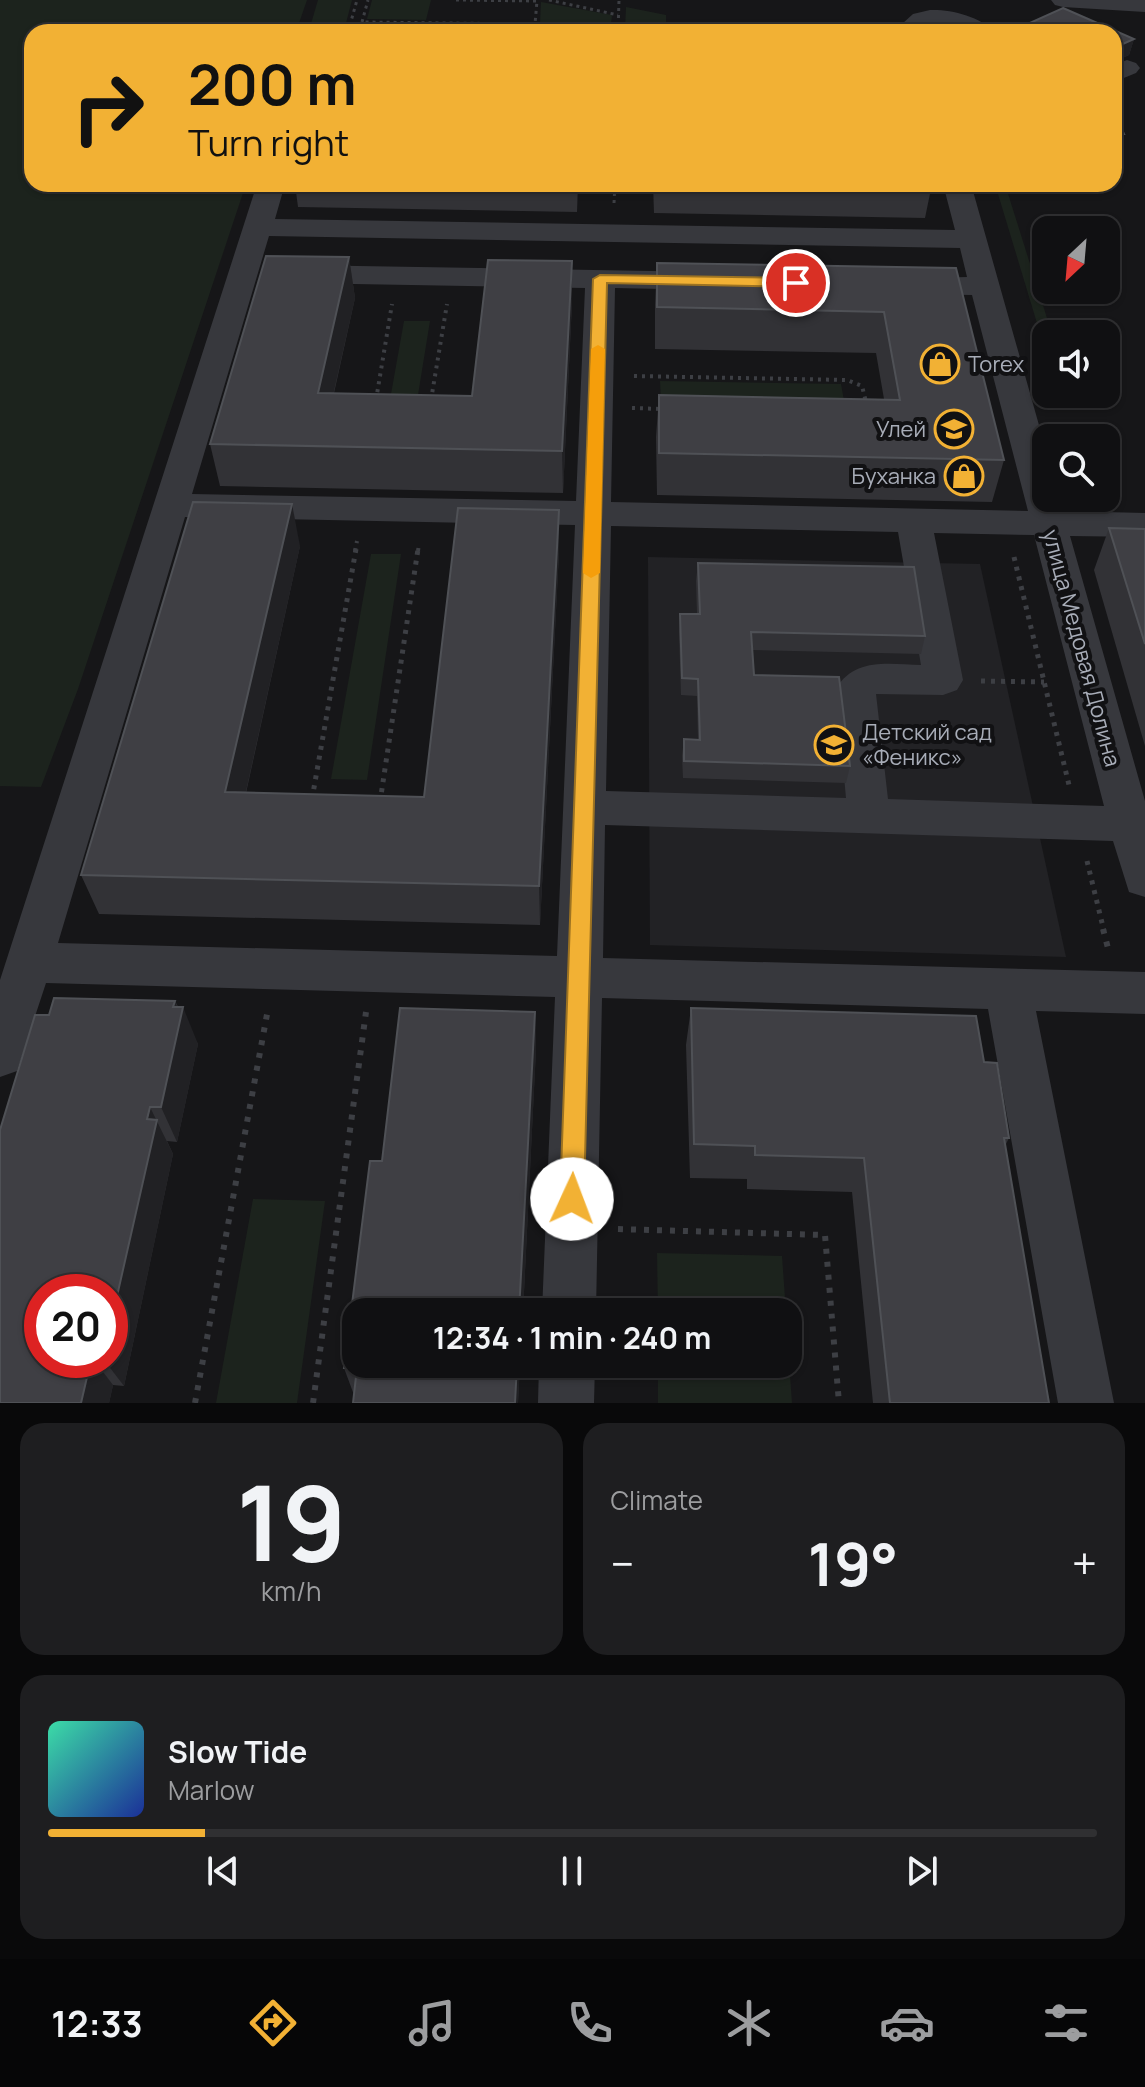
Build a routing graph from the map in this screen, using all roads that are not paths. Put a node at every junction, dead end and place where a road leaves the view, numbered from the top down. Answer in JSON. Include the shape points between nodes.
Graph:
{"nodes":[{"id":1,"x":1063,"y":0,"type":"edge"},
{"id":2,"x":1145,"y":5,"type":"edge"},
{"id":3,"x":914,"y":24,"type":"dead end"},
{"id":4,"x":959,"y":24,"type":"edge"},
{"id":5,"x":269,"y":192,"type":"edge"},
{"id":6,"x":959,"y":192,"type":"edge"},
{"id":7,"x":258,"y":227,"type":"junction"},
{"id":8,"x":972,"y":239,"type":"junction"},
{"id":9,"x":243,"y":273,"type":"junction"},
{"id":10,"x":600,"y":279,"type":"junction"},
{"id":11,"x":735,"y":281,"type":"edge"},
{"id":12,"x":873,"y":284,"type":"edge"},
{"id":13,"x":985,"y":286,"type":"junction"},
{"id":14,"x":171,"y":505,"type":"junction"},
{"id":15,"x":593,"y":513,"type":"junction"},
{"id":16,"x":914,"y":520,"type":"junction"},
{"id":17,"x":1049,"y":523,"type":"junction"},
{"id":18,"x":1145,"y":525,"type":"edge"},
{"id":19,"x":584,"y":807,"type":"junction"},
{"id":20,"x":869,"y":816,"type":"junction"},
{"id":21,"x":1130,"y":824,"type":"junction"},
{"id":22,"x":1145,"y":879,"type":"edge"},
{"id":23,"x":29,"y":962,"type":"junction"},
{"id":24,"x":579,"y":977,"type":"junction"},
{"id":25,"x":1008,"y":989,"type":"junction"},
{"id":26,"x":1132,"y":992,"type":"edge"},
{"id":27,"x":0,"y":1055,"type":"edge"},
{"id":28,"x":569,"y":1298,"type":"edge"},
{"id":29,"x":567,"y":1378,"type":"edge"},
{"id":30,"x":566,"y":1403,"type":"edge"},
{"id":31,"x":1086,"y":1403,"type":"edge"}],
"edges":[{"from":1,"to":2,"type":"street"},
{"from":3,"to":4,"type":"street","via":[[940,17]]},
{"from":5,"to":7,"type":"street"},
{"from":6,"to":8,"type":"street","name":"улица Медовая Долина"},
{"from":7,"to":8,"type":"street"},
{"from":7,"to":9,"type":"street"},
{"from":8,"to":13,"type":"street","name":"улица Медовая Долина"},
{"from":9,"to":10,"type":"street"},
{"from":9,"to":14,"type":"street"},
{"from":10,"to":11,"type":"street"},
{"from":10,"to":15,"type":"street"},
{"from":12,"to":13,"type":"street"},
{"from":13,"to":17,"type":"street","name":"улица Медовая Долина"},
{"from":14,"to":15,"type":"street"},
{"from":14,"to":23,"type":"street"},
{"from":15,"to":16,"type":"street"},
{"from":15,"to":19,"type":"street"},
{"from":16,"to":17,"type":"street"},
{"from":16,"to":20,"type":"street","via":[[943,680],[867,680],[856,689]]},
{"from":17,"to":18,"type":"street"},
{"from":17,"to":21,"type":"street","name":"улица Медовая Долина"},
{"from":19,"to":20,"type":"street"},
{"from":19,"to":24,"type":"street"},
{"from":20,"to":21,"type":"street"},
{"from":21,"to":22,"type":"street","name":"улица Медовая Долина"},
{"from":23,"to":24,"type":"street"},
{"from":23,"to":27,"type":"street"},
{"from":24,"to":25,"type":"street"},
{"from":24,"to":28,"type":"street"},
{"from":25,"to":26,"type":"street"},
{"from":25,"to":31,"type":"street"},
{"from":29,"to":30,"type":"street"}]}
